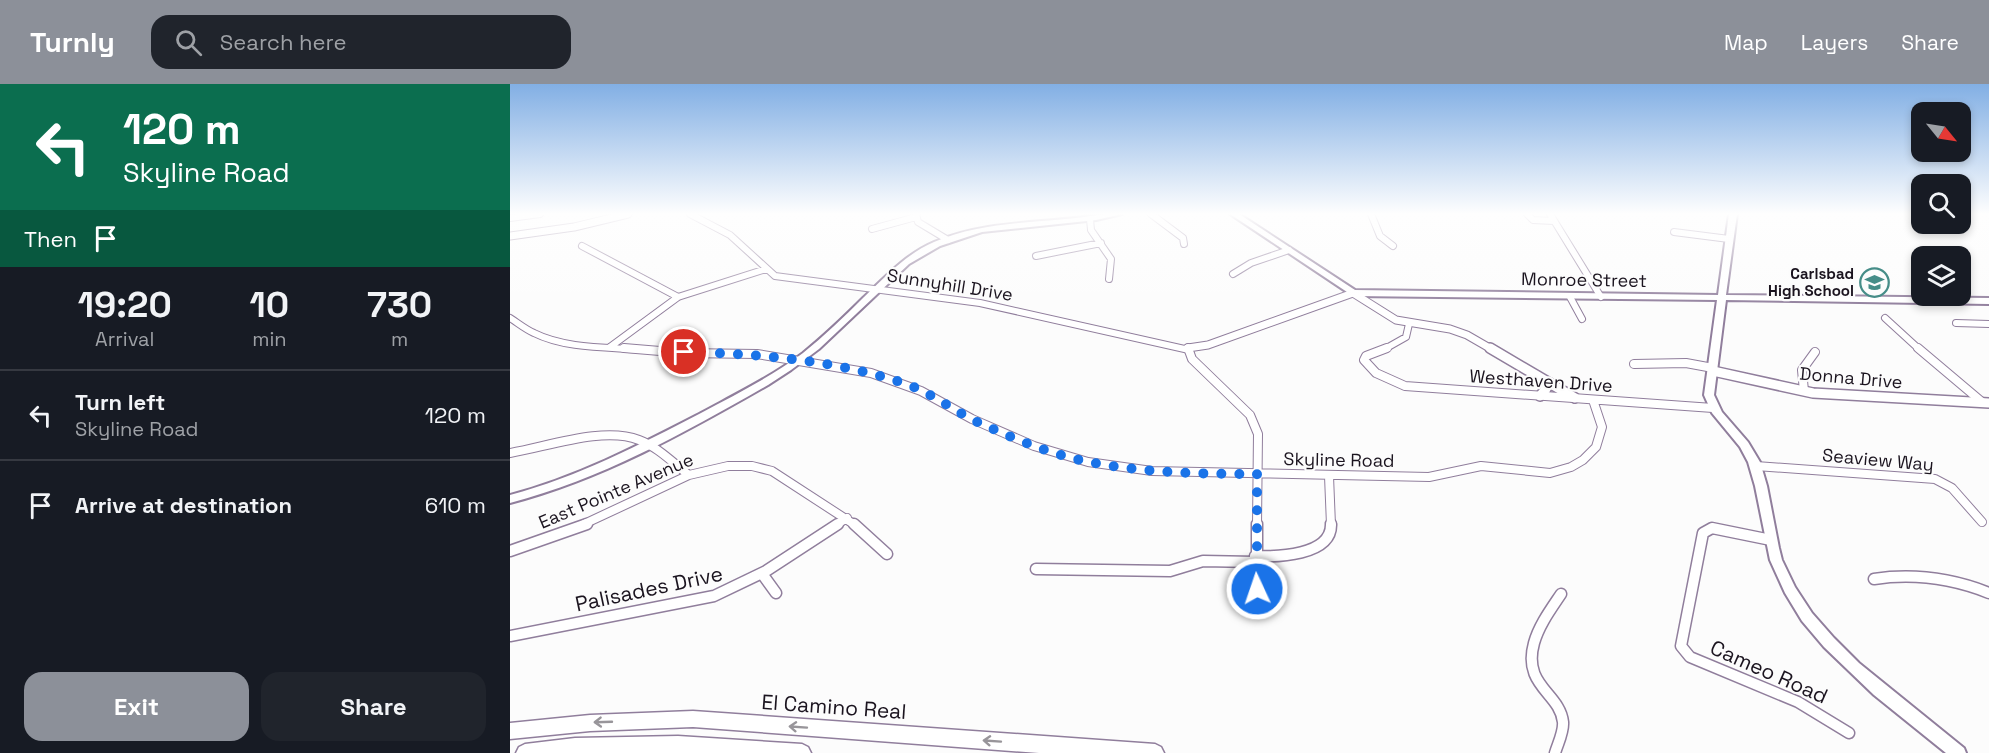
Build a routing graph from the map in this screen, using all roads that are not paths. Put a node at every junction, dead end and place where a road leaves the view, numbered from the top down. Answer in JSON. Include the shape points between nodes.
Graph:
{"nodes":[{"id":1,"x":741,"y":245,"type":"edge"},
{"id":2,"x":938,"y":245,"type":"edge"},
{"id":3,"x":1090,"y":245,"type":"edge"},
{"id":4,"x":1102,"y":245,"type":"edge"},
{"id":5,"x":1282,"y":245,"type":"edge"},
{"id":6,"x":1569,"y":245,"type":"edge"},
{"id":7,"x":1728,"y":245,"type":"edge"},
{"id":8,"x":582,"y":246,"type":"dead end"},
{"id":9,"x":1289,"y":250,"type":"junction"},
{"id":10,"x":1036,"y":256,"type":"dead end"},
{"id":11,"x":765,"y":269,"type":"junction"},
{"id":12,"x":1233,"y":274,"type":"dead end"},
{"id":13,"x":1109,"y":279,"type":"dead end"},
{"id":14,"x":877,"y":289,"type":"junction"},
{"id":15,"x":1353,"y":293,"type":"junction"},
{"id":16,"x":1381,"y":293,"type":"junction"},
{"id":17,"x":678,"y":297,"type":"junction"},
{"id":18,"x":1570,"y":297,"type":"junction"},
{"id":19,"x":1601,"y":297,"type":"junction"},
{"id":20,"x":1722,"y":298,"type":"junction"},
{"id":21,"x":1989,"y":301,"type":"edge"},
{"id":22,"x":1372,"y":306,"type":"junction"},
{"id":23,"x":510,"y":318,"type":"edge"},
{"id":24,"x":1885,"y":318,"type":"dead end"},
{"id":25,"x":1582,"y":319,"type":"dead end"},
{"id":26,"x":1956,"y":323,"type":"dead end"},
{"id":27,"x":1409,"y":324,"type":"junction"},
{"id":28,"x":1989,"y":324,"type":"edge"},
{"id":29,"x":610,"y":347,"type":"junction"},
{"id":30,"x":1188,"y":348,"type":"junction"},
{"id":31,"x":1815,"y":352,"type":"dead end"},
{"id":32,"x":799,"y":360,"type":"junction"},
{"id":33,"x":1634,"y":364,"type":"dead end"},
{"id":34,"x":1713,"y":370,"type":"junction"},
{"id":35,"x":1542,"y":380,"type":"junction"},
{"id":36,"x":1804,"y":391,"type":"junction"},
{"id":37,"x":1540,"y":396,"type":"junction"},
{"id":38,"x":1575,"y":398,"type":"junction"},
{"id":39,"x":1593,"y":400,"type":"junction"},
{"id":40,"x":1985,"y":403,"type":"edge"},
{"id":41,"x":1713,"y":408,"type":"junction"},
{"id":42,"x":649,"y":446,"type":"junction"},
{"id":43,"x":510,"y":453,"type":"edge"},
{"id":44,"x":1756,"y":466,"type":"junction"},
{"id":45,"x":1257,"y":474,"type":"junction"},
{"id":46,"x":689,"y":475,"type":"junction"},
{"id":47,"x":1329,"y":476,"type":"junction"},
{"id":48,"x":510,"y":499,"type":"edge"},
{"id":49,"x":847,"y":518,"type":"junction"},
{"id":50,"x":1982,"y":522,"type":"dead end"},
{"id":51,"x":1771,"y":540,"type":"junction"},
{"id":52,"x":510,"y":551,"type":"edge"},
{"id":53,"x":887,"y":554,"type":"dead end"},
{"id":54,"x":1255,"y":559,"type":"junction"},
{"id":55,"x":1036,"y":568,"type":"dead end"},
{"id":56,"x":763,"y":575,"type":"junction"},
{"id":57,"x":1874,"y":579,"type":"dead end"},
{"id":58,"x":1257,"y":589,"type":"dead end"},
{"id":59,"x":776,"y":593,"type":"dead end"},
{"id":60,"x":1989,"y":593,"type":"edge"},
{"id":61,"x":1561,"y":594,"type":"dead end"},
{"id":62,"x":510,"y":636,"type":"edge"},
{"id":63,"x":510,"y":731,"type":"edge"},
{"id":64,"x":1849,"y":733,"type":"dead end"},
{"id":65,"x":525,"y":753,"type":"edge"},
{"id":66,"x":802,"y":753,"type":"edge"},
{"id":67,"x":1155,"y":753,"type":"edge"},
{"id":68,"x":1555,"y":753,"type":"edge"},
{"id":69,"x":1958,"y":753,"type":"edge"}],
"edges":[{"from":1,"to":11,"type":"street","name":"Sunnyhill Drive"},
{"from":2,"to":14,"type":"main road","via":[[908,260]]},
{"from":3,"to":10,"type":"street"},
{"from":4,"to":13,"type":"street","via":[[1111,259]]},
{"from":5,"to":9,"type":"main road"},
{"from":6,"to":19,"type":"street"},
{"from":7,"to":20,"type":"main road"},
{"from":8,"to":17,"type":"street"},
{"from":9,"to":12,"type":"street","via":[[1251,263]]},
{"from":9,"to":15,"type":"main road"},
{"from":11,"to":14,"type":"street","name":"Sunnyhill Drive","via":[[789,280]]},
{"from":11,"to":17,"type":"street"},
{"from":14,"to":30,"type":"street","name":"Sunnyhill Drive","via":[[980,303]]},
{"from":14,"to":32,"type":"main road"},
{"from":15,"to":16,"type":"main road","name":"Monroe Street"},
{"from":15,"to":22,"type":"street"},
{"from":15,"to":30,"type":"street","name":"Monroe Street","via":[[1208,345]]},
{"from":16,"to":18,"type":"main road","name":"Monroe Street"},
{"from":16,"to":22,"type":"main road","via":[[1370,300]]},
{"from":17,"to":29,"type":"street"},
{"from":18,"to":19,"type":"main road","name":"Monroe Street"},
{"from":18,"to":25,"type":"street"},
{"from":19,"to":20,"type":"main road","name":"Monroe Street"},
{"from":20,"to":21,"type":"main road","name":"Monroe Street"},
{"from":20,"to":34,"type":"main road"},
{"from":22,"to":27,"type":"street"},
{"from":23,"to":29,"type":"street","name":"Skyline Road","via":[[551,340]]},
{"from":24,"to":40,"type":"street"},
{"from":26,"to":28,"type":"street"},
{"from":27,"to":35,"type":"street","via":[[1467,335]]},
{"from":27,"to":37,"type":"street","name":"Westhaven Drive","via":[[1406,339],[1364,360],[1390,381],[1416,388]]},
{"from":29,"to":32,"type":"street","name":"Skyline Road","via":[[757,354]]},
{"from":30,"to":45,"type":"street","via":[[1192,359],[1250,415],[1258,434]]},
{"from":31,"to":36,"type":"street","via":[[1801,369]]},
{"from":32,"to":42,"type":"main road","via":[[761,386]]},
{"from":32,"to":45,"type":"street","name":"Skyline Road","via":[[909,386],[1034,446],[1088,462],[1152,471]]},
{"from":33,"to":34,"type":"street","via":[[1686,363]]},
{"from":34,"to":36,"type":"street","name":"Donna Drive"},
{"from":34,"to":41,"type":"main road","via":[[1709,395]]},
{"from":35,"to":37,"type":"street","via":[[1546,389]]},
{"from":35,"to":38,"type":"street"},
{"from":36,"to":40,"type":"street","name":"Donna Drive"},
{"from":37,"to":38,"type":"street","name":"Westhaven Drive"},
{"from":38,"to":39,"type":"street","name":"Westhaven Drive"},
{"from":39,"to":41,"type":"street","name":"Westhaven Drive"},
{"from":39,"to":47,"type":"street","name":"Skyline Road","via":[[1602,427],[1596,447],[1571,467],[1543,473],[1481,466],[1429,477]]},
{"from":41,"to":44,"type":"main road","via":[[1744,443]]},
{"from":42,"to":43,"type":"street","via":[[639,439],[610,435]]},
{"from":42,"to":46,"type":"street"},
{"from":42,"to":48,"type":"main road","via":[[589,474]]},
{"from":44,"to":50,"type":"street","name":"Seaview Way","via":[[1935,479],[1952,488]]},
{"from":44,"to":51,"type":"main road"},
{"from":45,"to":47,"type":"street","name":"Skyline Road"},
{"from":45,"to":54,"type":"street"},
{"from":46,"to":49,"type":"street","name":"East Pointe Avenue","via":[[728,466],[772,471]]},
{"from":46,"to":52,"type":"street","name":"East Pointe Avenue","via":[[595,521]]},
{"from":47,"to":54,"type":"street","via":[[1328,537],[1295,553]]},
{"from":49,"to":53,"type":"street","name":"East Pointe Avenue"},
{"from":49,"to":56,"type":"street","name":"Palisades Drive"},
{"from":51,"to":64,"type":"street","name":"Cameo Road","via":[[1712,528],[1703,533],[1682,646],[1690,657],[1798,702]]},
{"from":51,"to":69,"type":"main road","via":[[1785,581],[1834,648]]},
{"from":54,"to":55,"type":"street","via":[[1203,561],[1170,571]]},
{"from":54,"to":58,"type":"street"},
{"from":56,"to":59,"type":"street"},
{"from":56,"to":62,"type":"street","name":"Palisades Drive","via":[[714,596]]},
{"from":57,"to":60,"type":"street","via":[[1897,575],[1941,579]]},
{"from":61,"to":68,"type":"street","via":[[1536,633],[1532,662],[1534,678],[1561,711],[1563,724]]},
{"from":67,"to":63,"type":"main road","name":"El Camino Real","one_way":true,"via":[[693,719]]},
{"from":65,"to":66,"type":"main road","via":[[575,747],[678,744]]}]}
